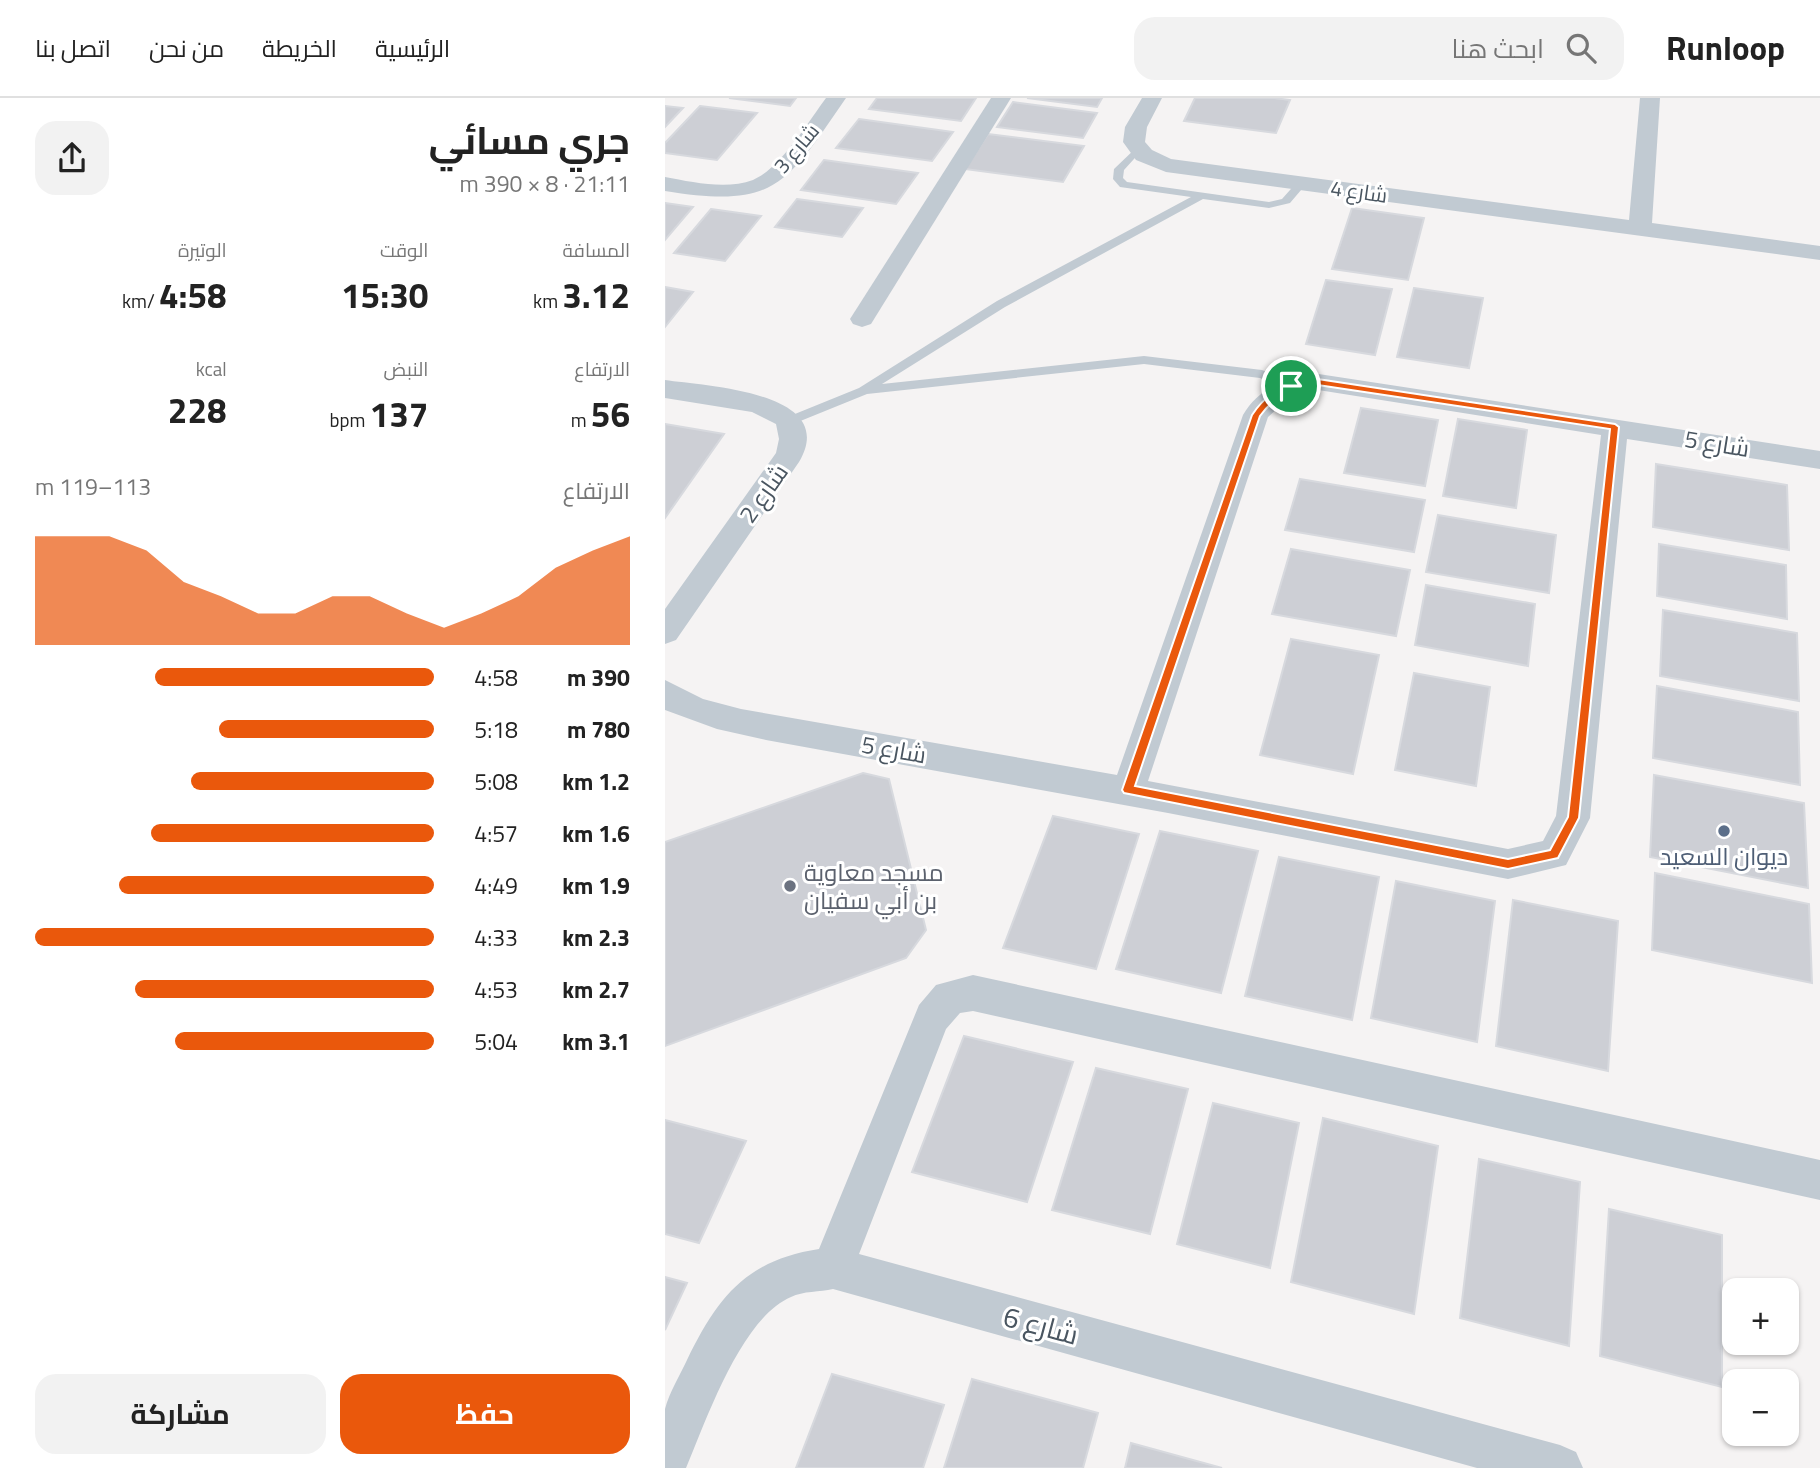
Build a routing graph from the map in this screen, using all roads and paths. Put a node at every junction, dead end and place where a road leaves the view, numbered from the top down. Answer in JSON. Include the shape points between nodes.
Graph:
{"nodes":[{"id":1,"x":836,"y":98,"type":"edge"},
{"id":2,"x":1001,"y":98,"type":"edge"},
{"id":3,"x":1152,"y":98,"type":"edge"},
{"id":4,"x":1650,"y":98,"type":"edge"},
{"id":5,"x":1138,"y":149,"type":"junction"},
{"id":6,"x":1302,"y":183,"type":"junction"},
{"id":7,"x":665,"y":184,"type":"edge"},
{"id":8,"x":1201,"y":196,"type":"junction"},
{"id":9,"x":1640,"y":229,"type":"junction"},
{"id":10,"x":1820,"y":253,"type":"edge"},
{"id":11,"x":862,"y":319,"type":"dead end"},
{"id":12,"x":1291,"y":386,"type":"junction"},
{"id":13,"x":665,"y":389,"type":"edge"},
{"id":14,"x":863,"y":391,"type":"junction"},
{"id":15,"x":789,"y":421,"type":"junction"},
{"id":16,"x":1615,"y":427,"type":"junction"},
{"id":17,"x":1820,"y":460,"type":"edge"},
{"id":18,"x":665,"y":632,"type":"edge"},
{"id":19,"x":666,"y":696,"type":"edge"},
{"id":20,"x":1128,"y":790,"type":"junction"},
{"id":21,"x":1820,"y":1181,"type":"edge"},
{"id":22,"x":833,"y":1268,"type":"junction"},
{"id":23,"x":1514,"y":1462,"type":"edge"},
{"id":24,"x":665,"y":1464,"type":"edge"},
{"id":25,"x":1560,"y":1468,"type":"edge"}],
"edges":[{"from":1,"to":7,"type":"street","name":"شارع 3","via":[[777,174],[763,184],[712,191]]},
{"from":2,"to":11,"type":"street"},
{"from":3,"to":5,"type":"street","via":[[1134,135]]},
{"from":4,"to":9,"type":"street"},
{"from":5,"to":6,"type":"street","name":"شارع 4","via":[[1166,165]]},
{"from":5,"to":8,"type":"lane","via":[[1119,169],[1120,182]]},
{"from":6,"to":8,"type":"lane","via":[[1286,201],[1269,205]]},
{"from":6,"to":9,"type":"street","name":"شارع 4"},
{"from":8,"to":14,"type":"lane","via":[[1001,304]]},
{"from":9,"to":10,"type":"street","name":"شارع 4"},
{"from":12,"to":14,"type":"lane","via":[[1262,374],[1144,360]]},
{"from":12,"to":16,"type":"street","name":"شارع 5","via":[[1311,381]]},
{"from":12,"to":20,"type":"street","name":"شارع 5","via":[[1267,399],[1256,415]]},
{"from":13,"to":15,"type":"street","via":[[768,406]]},
{"from":14,"to":15,"type":"lane"},
{"from":15,"to":18,"type":"street","name":"شارع 2","via":[[794,443],[789,455]]},
{"from":16,"to":17,"type":"street","name":"شارع 5"},
{"from":16,"to":20,"type":"street","name":"شارع 5","via":[[1573,818],[1554,854],[1508,864]]},
{"from":19,"to":20,"type":"street","name":"شارع 5","via":[[749,724]]},
{"from":21,"to":22,"type":"street","via":[[973,993],[949,998],[932,1018]]},
{"from":22,"to":23,"type":"street","name":"شارع 6"},
{"from":22,"to":24,"type":"street","name":"شارع 6","via":[[777,1280],[739,1312],[708,1365]]},
{"from":23,"to":25,"type":"street","name":"شارع 6"}]}
